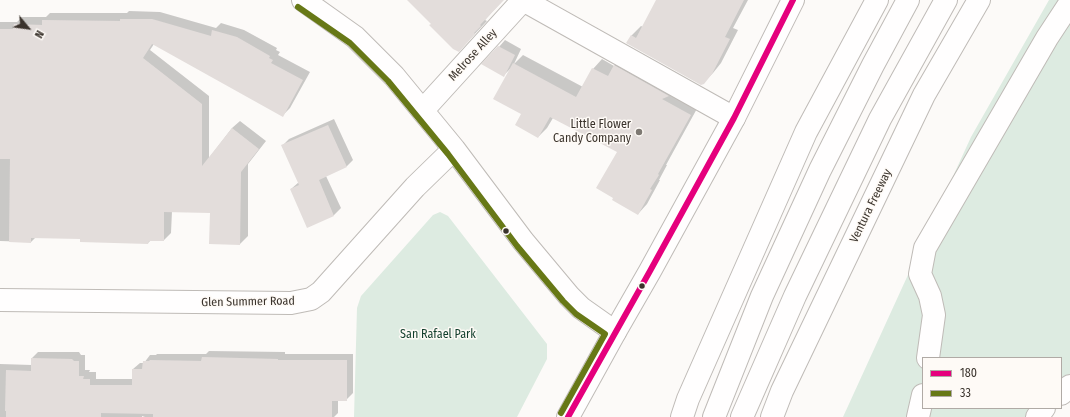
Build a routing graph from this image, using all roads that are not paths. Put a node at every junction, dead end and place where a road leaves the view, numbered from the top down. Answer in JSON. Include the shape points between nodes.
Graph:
{"nodes":[{"id":1,"x":303,"y":0,"type":"edge"},
{"id":2,"x":523,"y":0,"type":"edge"},
{"id":3,"x":793,"y":0,"type":"edge"},
{"id":4,"x":877,"y":0,"type":"edge"},
{"id":5,"x":908,"y":0,"type":"edge"},
{"id":6,"x":946,"y":0,"type":"edge"},
{"id":7,"x":979,"y":0,"type":"edge"},
{"id":8,"x":1070,"y":2,"type":"edge"},
{"id":9,"x":423,"y":110,"type":"junction"},
{"id":10,"x":734,"y":118,"type":"junction"},
{"id":11,"x":454,"y":149,"type":"junction"},
{"id":12,"x":0,"y":300,"type":"edge"},
{"id":13,"x":615,"y":332,"type":"junction"},
{"id":14,"x":928,"y":357,"type":"edge"},
{"id":15,"x":1070,"y":386,"type":"edge"},
{"id":16,"x":1062,"y":393,"type":"edge"},
{"id":17,"x":922,"y":399,"type":"edge"},
{"id":18,"x":1043,"y":409,"type":"edge"},
{"id":19,"x":568,"y":417,"type":"edge"},
{"id":20,"x":682,"y":417,"type":"edge"},
{"id":21,"x":714,"y":417,"type":"edge"},
{"id":22,"x":742,"y":417,"type":"edge"},
{"id":23,"x":772,"y":417,"type":"edge"},
{"id":24,"x":918,"y":417,"type":"edge"},
{"id":25,"x":1037,"y":417,"type":"edge"}],
"edges":[{"from":1,"to":9,"type":"main road","via":[[355,37]]},
{"from":2,"to":9,"type":"main road","name":"Melrose Alley"},
{"from":2,"to":10,"type":"main road"},
{"from":3,"to":10,"type":"main road"},
{"from":4,"to":20,"type":"main road","via":[[806,132]]},
{"from":5,"to":21,"type":"main road","via":[[824,163],[762,296]]},
{"from":6,"to":22,"type":"main road","via":[[880,119],[795,296]]},
{"from":7,"to":23,"type":"main road","name":"Ventura Freeway","via":[[924,95],[782,391]]},
{"from":8,"to":14,"type":"main road","via":[[925,248],[920,274],[930,296],[934,315]]},
{"from":9,"to":11,"type":"main road"},
{"from":10,"to":13,"type":"main road"},
{"from":11,"to":12,"type":"main road","name":"Glen Summer Road","via":[[415,187],[321,292],[311,299],[291,303]]},
{"from":11,"to":13,"type":"main road","via":[[523,241],[569,296],[581,308]]},
{"from":13,"to":19,"type":"main road"},
{"from":15,"to":16,"type":"main road"},
{"from":17,"to":24,"type":"main road"},
{"from":18,"to":25,"type":"main road"}]}
